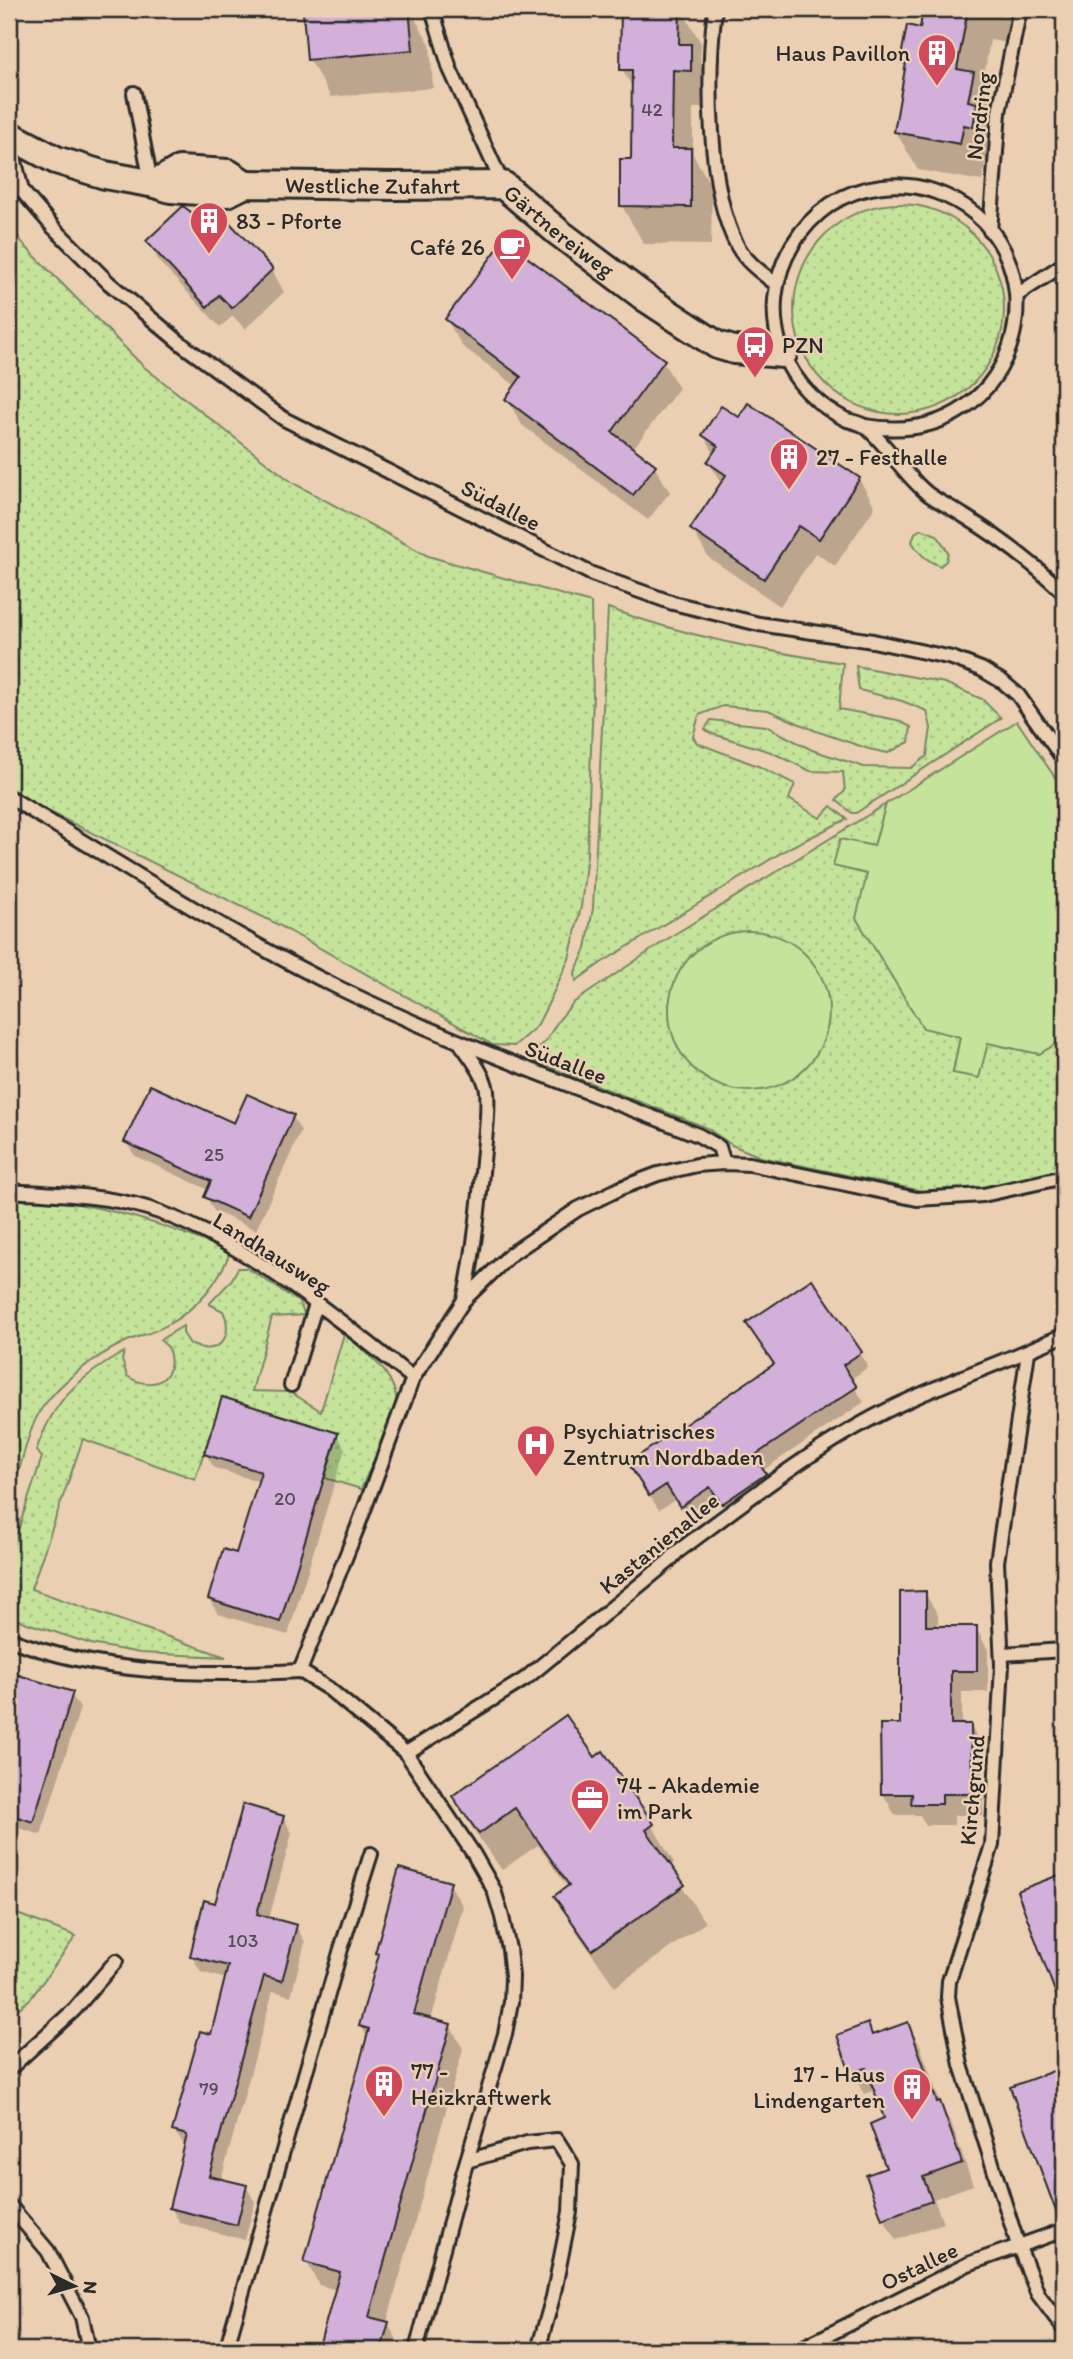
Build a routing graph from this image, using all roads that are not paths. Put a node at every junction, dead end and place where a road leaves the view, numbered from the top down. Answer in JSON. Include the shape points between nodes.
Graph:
{"nodes":[{"id":1,"x":432,"y":9,"type":"edge"},
{"id":2,"x":715,"y":9,"type":"edge"},
{"id":3,"x":1020,"y":9,"type":"edge"},
{"id":4,"x":134,"y":93,"type":"dead end"},
{"id":5,"x":9,"y":136,"type":"edge"},
{"id":6,"x":153,"y":184,"type":"junction"},
{"id":7,"x":503,"y":185,"type":"junction"},
{"id":8,"x":990,"y":231,"type":"junction"},
{"id":9,"x":1064,"y":264,"type":"edge"},
{"id":10,"x":776,"y":284,"type":"junction"},
{"id":11,"x":1017,"y":295,"type":"junction"},
{"id":12,"x":783,"y":354,"type":"junction"},
{"id":13,"x":865,"y":426,"type":"junction"},
{"id":14,"x":1064,"y":593,"type":"edge"},
{"id":15,"x":1064,"y":760,"type":"edge"},
{"id":16,"x":9,"y":797,"type":"edge"},
{"id":17,"x":461,"y":1043,"type":"junction"},
{"id":18,"x":724,"y":1163,"type":"junction"},
{"id":19,"x":1064,"y":1177,"type":"edge"},
{"id":20,"x":9,"y":1191,"type":"edge"},
{"id":21,"x":464,"y":1300,"type":"junction"},
{"id":22,"x":316,"y":1304,"type":"junction"},
{"id":23,"x":1064,"y":1335,"type":"edge"},
{"id":24,"x":1028,"y":1352,"type":"junction"},
{"id":25,"x":413,"y":1378,"type":"junction"},
{"id":26,"x":291,"y":1385,"type":"dead end"},
{"id":27,"x":9,"y":1639,"type":"edge"},
{"id":28,"x":1064,"y":1650,"type":"edge"},
{"id":29,"x":1002,"y":1654,"type":"junction"},
{"id":30,"x":300,"y":1671,"type":"junction"},
{"id":31,"x":406,"y":1753,"type":"junction"},
{"id":32,"x":371,"y":1854,"type":"dead end"},
{"id":33,"x":116,"y":1961,"type":"dead end"},
{"id":34,"x":9,"y":2069,"type":"edge"},
{"id":35,"x":467,"y":2161,"type":"junction"},
{"id":36,"x":9,"y":2205,"type":"edge"},
{"id":37,"x":1064,"y":2230,"type":"edge"},
{"id":38,"x":1018,"y":2245,"type":"junction"},
{"id":39,"x":1064,"y":2329,"type":"edge"},
{"id":40,"x":89,"y":2350,"type":"edge"},
{"id":41,"x":226,"y":2350,"type":"edge"},
{"id":42,"x":416,"y":2350,"type":"edge"},
{"id":43,"x":538,"y":2350,"type":"edge"},
{"id":44,"x":798,"y":2350,"type":"edge"}],
"edges":[{"from":1,"to":7,"type":"lane","name":"Gärtnereiweg","via":[[450,69]]},
{"from":2,"to":10,"type":"lane","via":[[710,106],[719,181],[739,249]]},
{"from":3,"to":8,"type":"lane","name":"Nordring","via":[[999,112]]},
{"from":4,"to":6,"type":"lane"},
{"from":5,"to":6,"type":"street","name":"Westliche Zufahrt","via":[[56,160]]},
{"from":5,"to":15,"type":"lane","name":"Südallee","via":[[22,191],[54,228],[109,283],[184,346],[284,419],[583,570],[638,591],[759,624],[873,641],[981,669],[1018,695]]},
{"from":6,"to":7,"type":"street","name":"Westliche Zufahrt","via":[[227,193],[245,184]]},
{"from":7,"to":12,"type":"street","name":"Gärtnereiweg","via":[[647,299],[717,345]]},
{"from":8,"to":10,"type":"lane","via":[[967,208],[931,190],[870,188],[835,201],[805,226],[785,256]]},
{"from":8,"to":11,"type":"lane","via":[[1008,261]]},
{"from":9,"to":11,"type":"lane"},
{"from":10,"to":12,"type":"lane","via":[[774,317]]},
{"from":11,"to":13,"type":"lane","via":[[1010,347],[1003,365],[977,398],[925,426],[904,430]]},
{"from":12,"to":13,"type":"lane","via":[[814,398]]},
{"from":13,"to":14,"type":"lane","via":[[929,495],[1007,546]]},
{"from":16,"to":17,"type":"lane","name":"Südallee","via":[[209,918],[339,988]]},
{"from":17,"to":18,"type":"lane","name":"Südallee","via":[[698,1135],[719,1147]]},
{"from":17,"to":21,"type":"lane","via":[[487,1089],[474,1256]]},
{"from":18,"to":19,"type":"lane","via":[[750,1164],[917,1199],[984,1195]]},
{"from":18,"to":21,"type":"lane","via":[[658,1174],[578,1209],[511,1254]]},
{"from":20,"to":22,"type":"lane","name":"Landhausweg","via":[[147,1208],[239,1251]]},
{"from":21,"to":25,"type":"lane"},
{"from":22,"to":25,"type":"lane","name":"Landhausweg"},
{"from":22,"to":26,"type":"lane"},
{"from":23,"to":24,"type":"lane"},
{"from":24,"to":29,"type":"lane","name":"Kirchgrund","via":[[997,1562]]},
{"from":24,"to":31,"type":"lane","name":"Kastanienallee","via":[[899,1405],[783,1474],[677,1552],[525,1678]]},
{"from":25,"to":30,"type":"lane"},
{"from":27,"to":30,"type":"lane","via":[[110,1667],[217,1675]]},
{"from":28,"to":29,"type":"lane"},
{"from":29,"to":38,"type":"lane","name":"Kirchgrund","via":[[992,1845],[948,1997],[961,2066]]},
{"from":30,"to":31,"type":"lane","via":[[329,1689]]},
{"from":31,"to":35,"type":"lane","via":[[494,1890],[509,1949],[511,2002],[505,2034]]},
{"from":32,"to":41,"type":"lane"},
{"from":33,"to":34,"type":"lane","via":[[74,2010]]},
{"from":35,"to":42,"type":"lane"},
{"from":35,"to":43,"type":"lane","via":[[527,2143],[557,2140],[572,2164],[570,2212]]},
{"from":36,"to":40,"type":"lane","via":[[48,2251],[82,2318]]},
{"from":37,"to":38,"type":"lane","name":"Ostallee"},
{"from":38,"to":39,"type":"lane","name":"Kirchgrund","via":[[1038,2294]]},
{"from":38,"to":44,"type":"lane","name":"Ostallee","via":[[968,2264]]}]}
